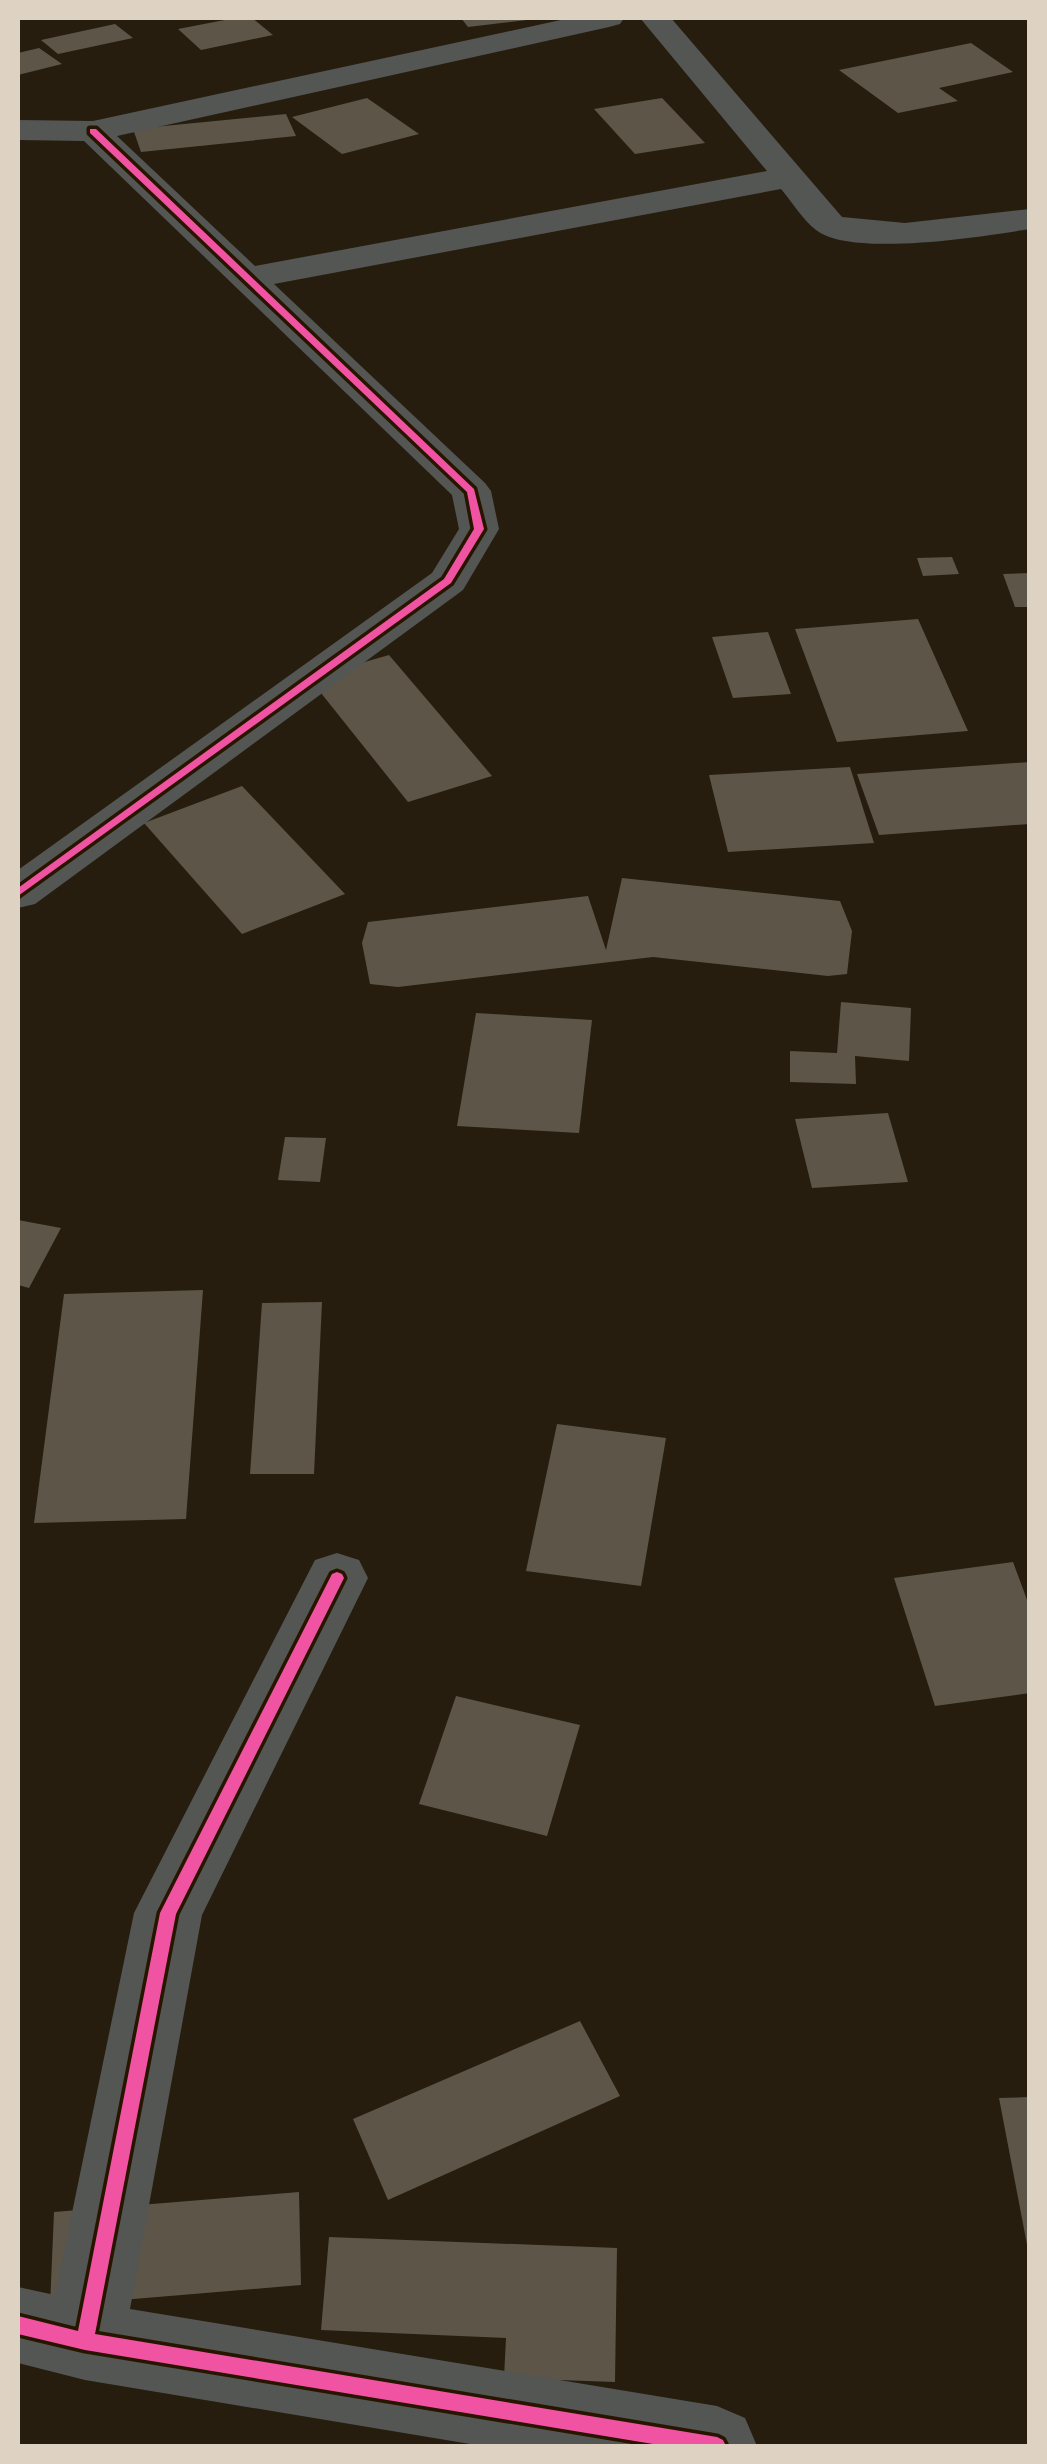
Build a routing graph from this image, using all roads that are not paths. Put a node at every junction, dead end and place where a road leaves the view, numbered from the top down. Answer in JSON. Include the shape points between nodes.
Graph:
{"nodes":[{"id":1,"x":609,"y":18,"type":"edge"},
{"id":2,"x":655,"y":18,"type":"edge"},
{"id":3,"x":18,"y":130,"type":"edge"},
{"id":4,"x":93,"y":131,"type":"junction"},
{"id":5,"x":790,"y":177,"type":"junction"},
{"id":6,"x":1030,"y":219,"type":"edge"},
{"id":7,"x":247,"y":278,"type":"junction"},
{"id":8,"x":18,"y":893,"type":"edge"},
{"id":9,"x":337,"y":1578,"type":"dead end"},
{"id":10,"x":51,"y":2333,"type":"edge"},
{"id":11,"x":717,"y":2446,"type":"edge"}],
"edges":[{"from":1,"to":4,"type":"street"},
{"from":2,"to":5,"type":"street"},
{"from":3,"to":4,"type":"street"},
{"from":4,"to":7,"type":"street"},
{"from":5,"to":6,"type":"street","via":[[830,226],[863,234]]},
{"from":5,"to":7,"type":"street"},
{"from":7,"to":8,"type":"street","via":[[471,492],[479,530],[448,581]]},
{"from":9,"to":10,"type":"street","via":[[168,1913]]},
{"from":10,"to":11,"type":"street"}]}
